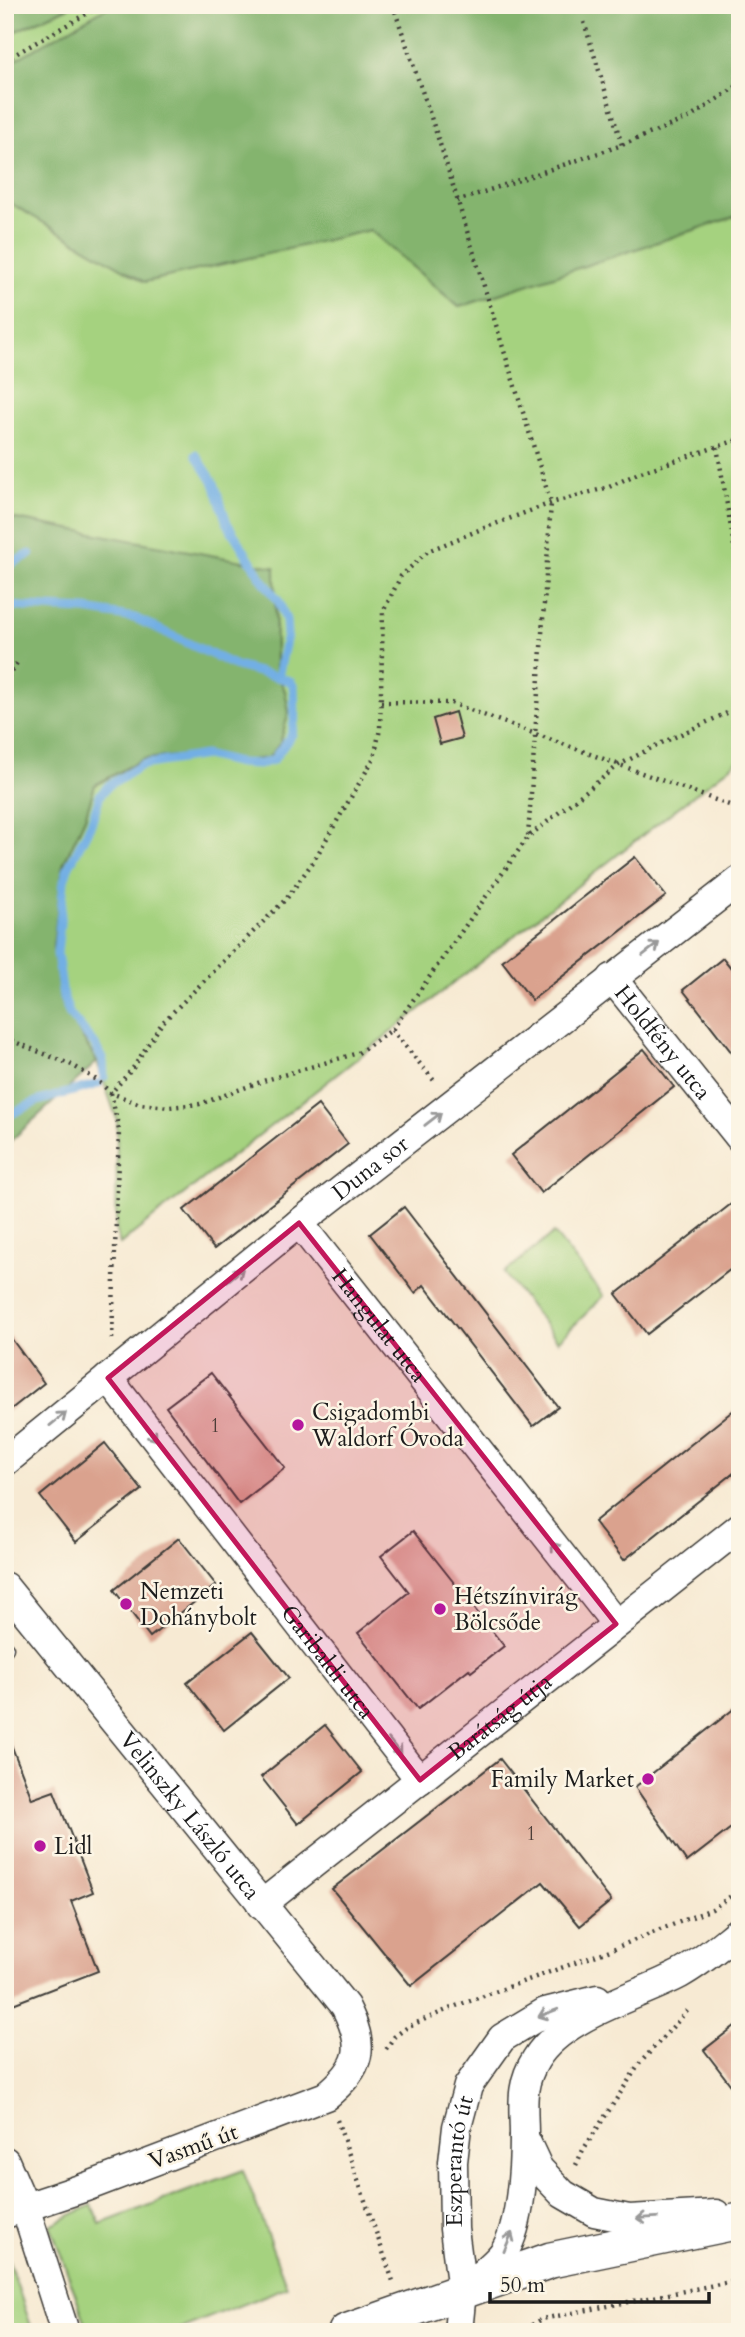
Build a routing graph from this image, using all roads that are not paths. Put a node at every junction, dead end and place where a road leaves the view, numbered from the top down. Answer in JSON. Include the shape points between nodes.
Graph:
{"nodes":[{"id":1,"x":740,"y":880,"type":"edge"},
{"id":2,"x":612,"y":978,"type":"junction"},
{"id":3,"x":740,"y":1138,"type":"edge"},
{"id":4,"x":299,"y":1223,"type":"junction"},
{"id":5,"x":108,"y":1378,"type":"junction"},
{"id":6,"x":5,"y":1462,"type":"edge"},
{"id":7,"x":740,"y":1528,"type":"edge"},
{"id":8,"x":5,"y":1587,"type":"edge"},
{"id":9,"x":616,"y":1624,"type":"junction"},
{"id":10,"x":420,"y":1780,"type":"junction"},
{"id":11,"x":261,"y":1905,"type":"junction"},
{"id":12,"x":740,"y":1930,"type":"edge"},
{"id":13,"x":661,"y":1984,"type":"junction"},
{"id":14,"x":359,"y":2051,"type":"joint"},
{"id":15,"x":524,"y":2136,"type":"junction"},
{"id":16,"x":5,"y":2161,"type":"edge"},
{"id":17,"x":15,"y":2211,"type":"edge"},
{"id":18,"x":740,"y":2212,"type":"edge"},
{"id":19,"x":740,"y":2221,"type":"edge"},
{"id":20,"x":462,"y":2291,"type":"junction"},
{"id":21,"x":65,"y":2332,"type":"edge"},
{"id":22,"x":346,"y":2332,"type":"edge"},
{"id":23,"x":458,"y":2332,"type":"edge"}],
"edges":[{"from":2,"to":1,"type":"street","name":"Duna sor","one_way":true},
{"from":2,"to":3,"type":"street","name":"Holdfény utca"},
{"from":4,"to":2,"type":"street","name":"Duna sor","one_way":true},
{"from":5,"to":4,"type":"street","name":"Duna sor","one_way":true},
{"from":9,"to":4,"type":"street","name":"Hangulat utca","one_way":true},
{"from":6,"to":5,"type":"street","name":"Duna sor","one_way":true},
{"from":5,"to":10,"type":"street","name":"Garibaldi utca","one_way":true},
{"from":7,"to":9,"type":"street","name":"Barátság útja"},
{"from":8,"to":11,"type":"street","name":"Velinszky László utca"},
{"from":9,"to":10,"type":"street","name":"Barátság útja"},
{"from":10,"to":11,"type":"street","name":"Barátság útja"},
{"from":11,"to":14,"type":"street","name":"Velinszky László utca","via":[[345,2006]]},
{"from":12,"to":13,"type":"street","name":"Eszperantó út"},
{"from":13,"to":15,"type":"street","name":"Eszperantó út","via":[[570,2025],[550,2039],[526,2082]]},
{"from":13,"to":20,"type":"street","name":"Eszperantó út","one_way":true,"via":[[545,2012],[502,2038],[468,2086],[453,2162],[454,2229]]},
{"from":14,"to":17,"type":"street","name":"Vasmű út","via":[[347,2078],[326,2096]]},
{"from":18,"to":15,"type":"street","name":"Eszperantó út","one_way":true,"via":[[629,2219],[594,2212],[563,2194],[539,2169]]},
{"from":20,"to":15,"type":"street","name":"Eszperantó út","one_way":true,"via":[[505,2251],[519,2212]]},
{"from":16,"to":17,"type":"street"},
{"from":17,"to":21,"type":"street"},
{"from":19,"to":20,"type":"street","via":[[551,2260]]},
{"from":20,"to":22,"type":"street"},
{"from":20,"to":23,"type":"street"}]}
